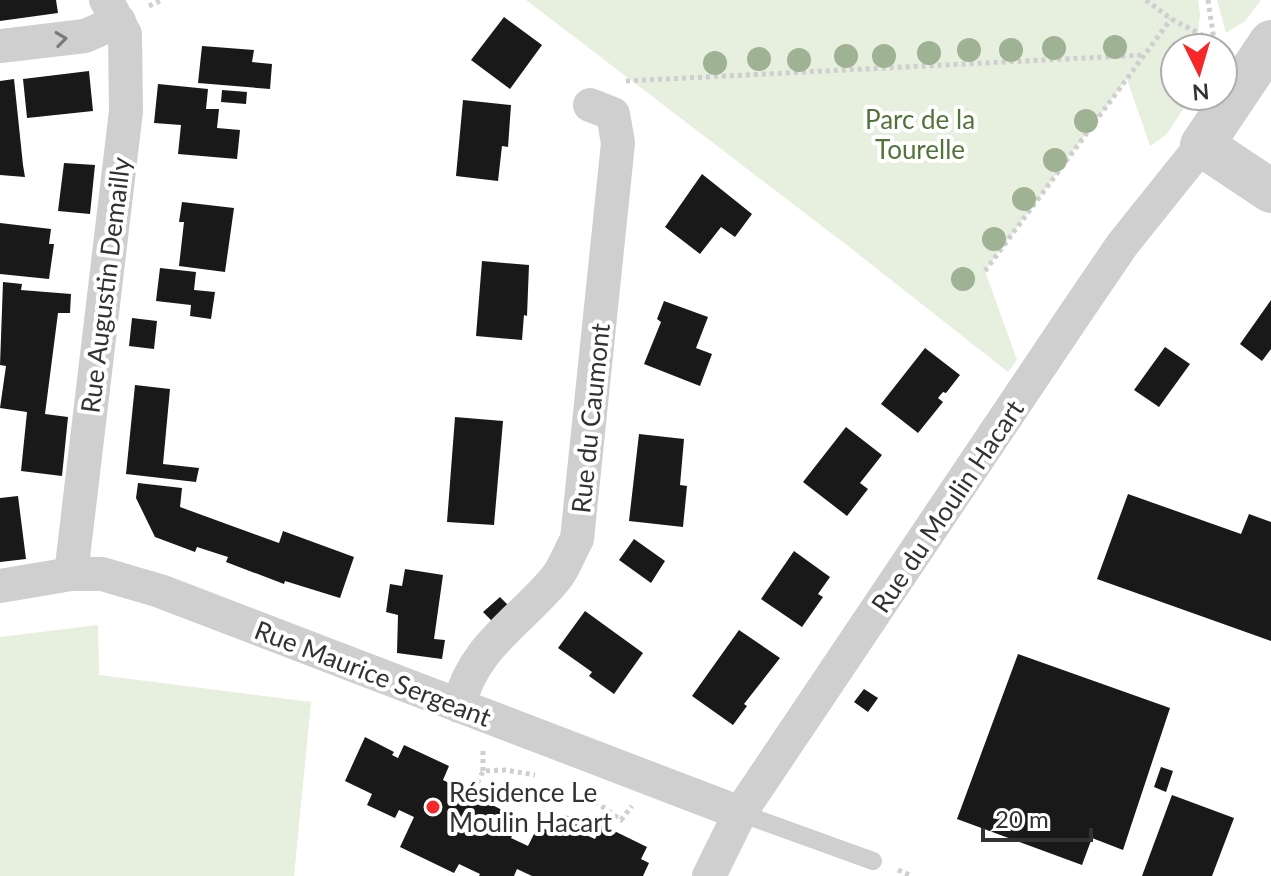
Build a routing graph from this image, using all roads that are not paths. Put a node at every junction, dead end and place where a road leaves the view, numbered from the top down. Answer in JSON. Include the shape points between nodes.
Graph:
{"nodes":[{"id":1,"x":113,"y":11,"type":"edge"},
{"id":2,"x":1271,"y":42,"type":"edge"},
{"id":3,"x":0,"y":46,"type":"edge"},
{"id":4,"x":590,"y":105,"type":"dead end"},
{"id":5,"x":1202,"y":145,"type":"junction"},
{"id":6,"x":1271,"y":191,"type":"edge"},
{"id":7,"x":71,"y":574,"type":"junction"},
{"id":8,"x":0,"y":586,"type":"edge"},
{"id":9,"x":459,"y":706,"type":"junction"},
{"id":10,"x":740,"y":813,"type":"junction"},
{"id":11,"x":873,"y":861,"type":"dead end"},
{"id":12,"x":709,"y":876,"type":"edge"}],
"edges":[{"from":3,"to":1,"type":"street","one_way":true,"via":[[85,36]]},
{"from":1,"to":7,"type":"street","name":"Rue Augustin Demailly","via":[[125,34],[126,111]]},
{"from":2,"to":5,"type":"street"},
{"from":4,"to":9,"type":"street","name":"Rue du Caumont","via":[[613,114],[618,143],[577,539],[558,576],[484,651],[464,683]]},
{"from":5,"to":6,"type":"street"},
{"from":5,"to":10,"type":"street","name":"Rue du Moulin Hacart","via":[[1122,245]]},
{"from":7,"to":8,"type":"street","name":"Rue Maurice Sergeant"},
{"from":7,"to":9,"type":"street","name":"Rue Maurice Sergeant","via":[[102,574],[160,591]]},
{"from":9,"to":10,"type":"street","name":"Rue Maurice Sergeant"},
{"from":10,"to":11,"type":"lane"},
{"from":10,"to":12,"type":"street","name":"Rue du Moulin Hacart"}]}
